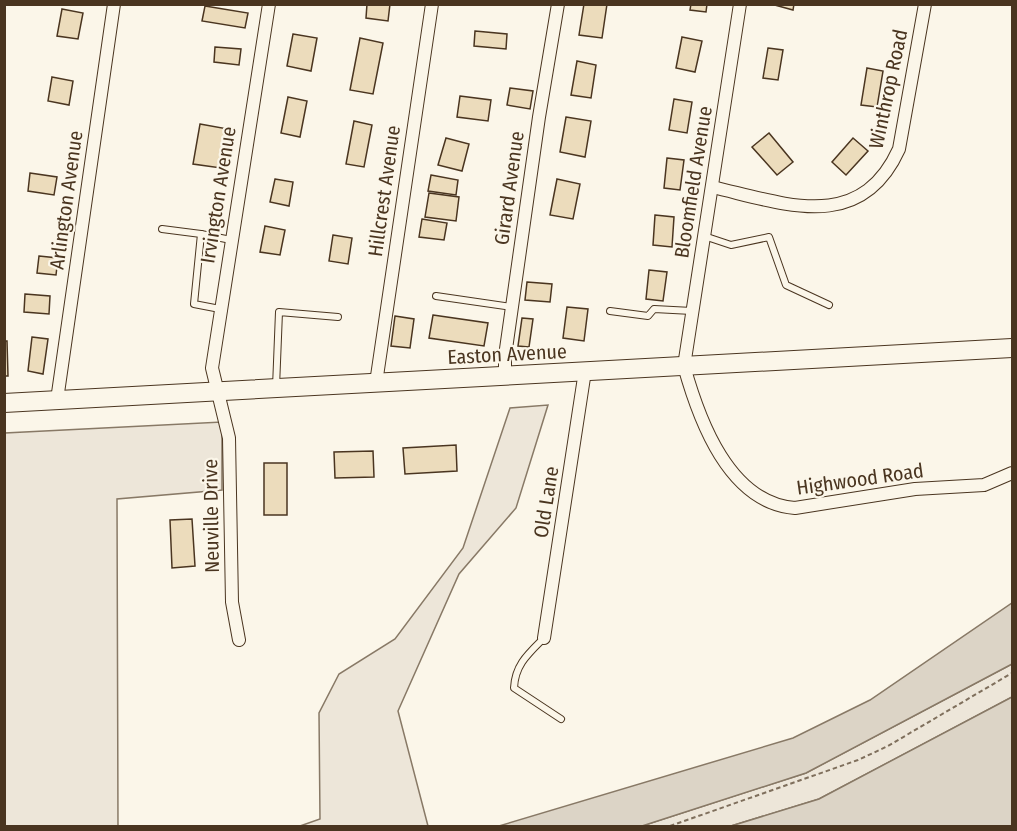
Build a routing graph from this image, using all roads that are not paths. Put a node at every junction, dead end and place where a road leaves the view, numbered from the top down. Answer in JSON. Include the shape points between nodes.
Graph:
{"nodes":[{"id":1,"x":114,"y":4,"type":"edge"},
{"id":2,"x":269,"y":4,"type":"edge"},
{"id":3,"x":432,"y":4,"type":"edge"},
{"id":4,"x":558,"y":4,"type":"edge"},
{"id":5,"x":740,"y":4,"type":"edge"},
{"id":6,"x":925,"y":4,"type":"edge"},
{"id":7,"x":712,"y":187,"type":"junction"},
{"id":8,"x":162,"y":230,"type":"dead end"},
{"id":9,"x":201,"y":234,"type":"junction"},
{"id":10,"x":704,"y":236,"type":"junction"},
{"id":11,"x":231,"y":240,"type":"junction"},
{"id":12,"x":436,"y":296,"type":"dead end"},
{"id":13,"x":829,"y":305,"type":"dead end"},
{"id":14,"x":512,"y":307,"type":"junction"},
{"id":15,"x":220,"y":309,"type":"junction"},
{"id":16,"x":610,"y":311,"type":"dead end"},
{"id":17,"x":693,"y":311,"type":"junction"},
{"id":18,"x":338,"y":317,"type":"dead end"},
{"id":19,"x":1012,"y":348,"type":"edge"},
{"id":20,"x":684,"y":366,"type":"junction"},
{"id":21,"x":585,"y":371,"type":"junction"},
{"id":22,"x":506,"y":377,"type":"junction"},
{"id":23,"x":376,"y":383,"type":"junction"},
{"id":24,"x":276,"y":388,"type":"junction"},
{"id":25,"x":219,"y":391,"type":"junction"},
{"id":26,"x":57,"y":400,"type":"junction"},
{"id":27,"x":4,"y":403,"type":"edge"},
{"id":28,"x":1012,"y":473,"type":"edge"},
{"id":29,"x":544,"y":638,"type":"joint"},
{"id":30,"x":239,"y":640,"type":"dead end"},
{"id":31,"x":561,"y":719,"type":"dead end"}],
"edges":[{"from":1,"to":26,"type":"street","name":"Arlington Avenue"},
{"from":2,"to":11,"type":"street","name":"Irvington Avenue"},
{"from":3,"to":23,"type":"street","name":"Hillcrest Avenue"},
{"from":4,"to":14,"type":"street","name":"Girard Avenue"},
{"from":5,"to":7,"type":"street","name":"Bloomfield Avenue"},
{"from":6,"to":7,"type":"street","name":"Winthrop Road","via":[[899,149],[869,190],[838,206],[799,206]]},
{"from":7,"to":10,"type":"street","name":"Bloomfield Avenue"},
{"from":8,"to":9,"type":"lane"},
{"from":9,"to":11,"type":"lane"},
{"from":9,"to":15,"type":"lane","via":[[194,304]]},
{"from":10,"to":13,"type":"lane","via":[[731,245],[770,237],[786,285]]},
{"from":10,"to":17,"type":"street","name":"Bloomfield Avenue"},
{"from":11,"to":15,"type":"street","name":"Irvington Avenue"},
{"from":12,"to":14,"type":"lane"},
{"from":14,"to":22,"type":"street","name":"Girard Avenue"},
{"from":15,"to":25,"type":"street","name":"Irvington Avenue","via":[[212,368]]},
{"from":16,"to":17,"type":"lane","via":[[648,316],[654,309]]},
{"from":17,"to":20,"type":"street","name":"Bloomfield Avenue"},
{"from":18,"to":24,"type":"lane","via":[[279,312]]},
{"from":19,"to":20,"type":"main road","name":"Easton Avenue"},
{"from":20,"to":21,"type":"main road","name":"Easton Avenue"},
{"from":20,"to":28,"type":"street","name":"Highwood Road","via":[[694,403],[717,449],[757,496],[783,507],[811,507],[915,489],[984,485]]},
{"from":21,"to":22,"type":"main road","name":"Easton Avenue"},
{"from":21,"to":29,"type":"street","name":"Old Lane"},
{"from":22,"to":23,"type":"main road","name":"Easton Avenue"},
{"from":23,"to":24,"type":"main road","name":"Easton Avenue"},
{"from":24,"to":25,"type":"main road","name":"Easton Avenue"},
{"from":25,"to":26,"type":"main road","name":"Easton Avenue"},
{"from":25,"to":30,"type":"street","name":"Neuville Drive","via":[[230,438],[232,602]]},
{"from":26,"to":27,"type":"main road","name":"Easton Avenue"},
{"from":29,"to":31,"type":"lane","via":[[522,660],[514,674],[514,688]]}]}
